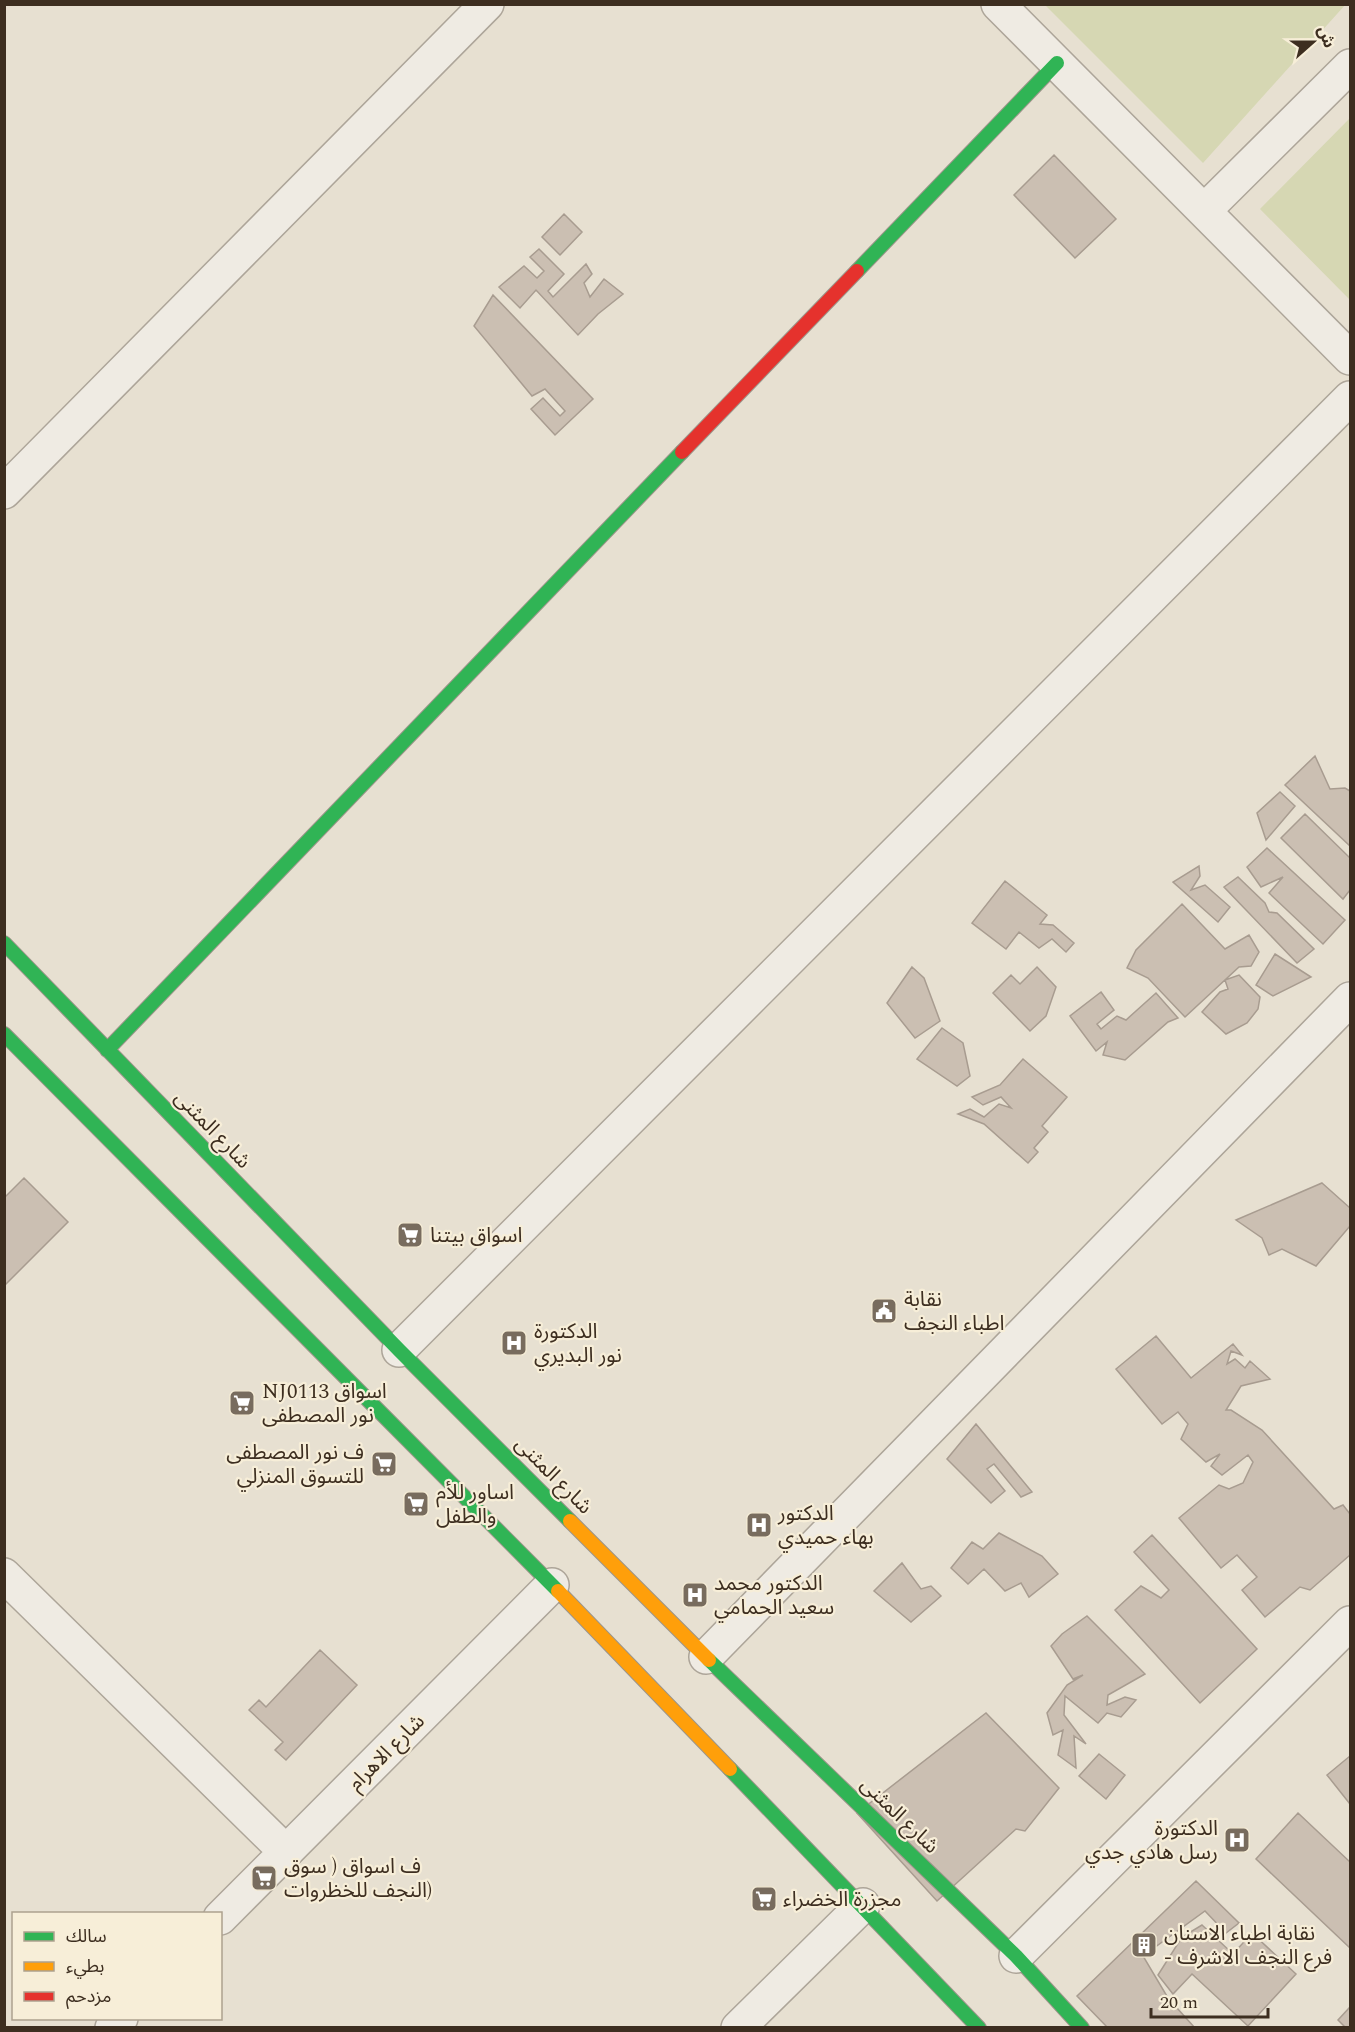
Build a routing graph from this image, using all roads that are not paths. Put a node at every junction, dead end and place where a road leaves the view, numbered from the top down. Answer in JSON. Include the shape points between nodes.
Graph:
{"nodes":[{"id":1,"x":487,"y":4,"type":"edge"},
{"id":2,"x":998,"y":4,"type":"edge"},
{"id":3,"x":1057,"y":63,"type":"junction"},
{"id":4,"x":1350,"y":66,"type":"edge"},
{"id":5,"x":1204,"y":211,"type":"junction"},
{"id":6,"x":1350,"y":358,"type":"edge"},
{"id":7,"x":1350,"y":398,"type":"edge"},
{"id":8,"x":4,"y":492,"type":"edge"},
{"id":9,"x":4,"y":943,"type":"edge"},
{"id":10,"x":1350,"y":999,"type":"edge"},
{"id":11,"x":4,"y":1034,"type":"edge"},
{"id":12,"x":107,"y":1050,"type":"junction"},
{"id":13,"x":399,"y":1350,"type":"junction"},
{"id":14,"x":4,"y":1575,"type":"edge"},
{"id":15,"x":552,"y":1585,"type":"junction"},
{"id":16,"x":1350,"y":1623,"type":"edge"},
{"id":17,"x":706,"y":1657,"type":"junction"},
{"id":18,"x":286,"y":1852,"type":"junction"},
{"id":19,"x":863,"y":1905,"type":"junction"},
{"id":20,"x":222,"y":1916,"type":"edge"},
{"id":21,"x":1016,"y":1956,"type":"junction"},
{"id":22,"x":738,"y":2028,"type":"edge"},
{"id":23,"x":980,"y":2028,"type":"edge"},
{"id":24,"x":1082,"y":2028,"type":"edge"}],
"edges":[{"from":1,"to":8,"type":"street"},
{"from":2,"to":3,"type":"street"},
{"from":3,"to":5,"type":"street"},
{"from":3,"to":12,"type":"main road"},
{"from":4,"to":5,"type":"street"},
{"from":5,"to":6,"type":"street"},
{"from":7,"to":13,"type":"street"},
{"from":9,"to":12,"type":"main road","name":"شارع المثنى"},
{"from":10,"to":17,"type":"street"},
{"from":11,"to":15,"type":"main road"},
{"from":12,"to":13,"type":"main road","name":"شارع المثنى"},
{"from":13,"to":17,"type":"main road","name":"شارع المثنى"},
{"from":14,"to":18,"type":"street"},
{"from":15,"to":18,"type":"street","name":"شارع الاهرام"},
{"from":15,"to":19,"type":"main road"},
{"from":16,"to":21,"type":"street"},
{"from":17,"to":21,"type":"main road","name":"شارع المثنى"},
{"from":18,"to":20,"type":"street","name":"شارع الاهرام"},
{"from":19,"to":22,"type":"street"},
{"from":19,"to":23,"type":"main road"},
{"from":21,"to":24,"type":"main road","name":"شارع المثنى"}]}
